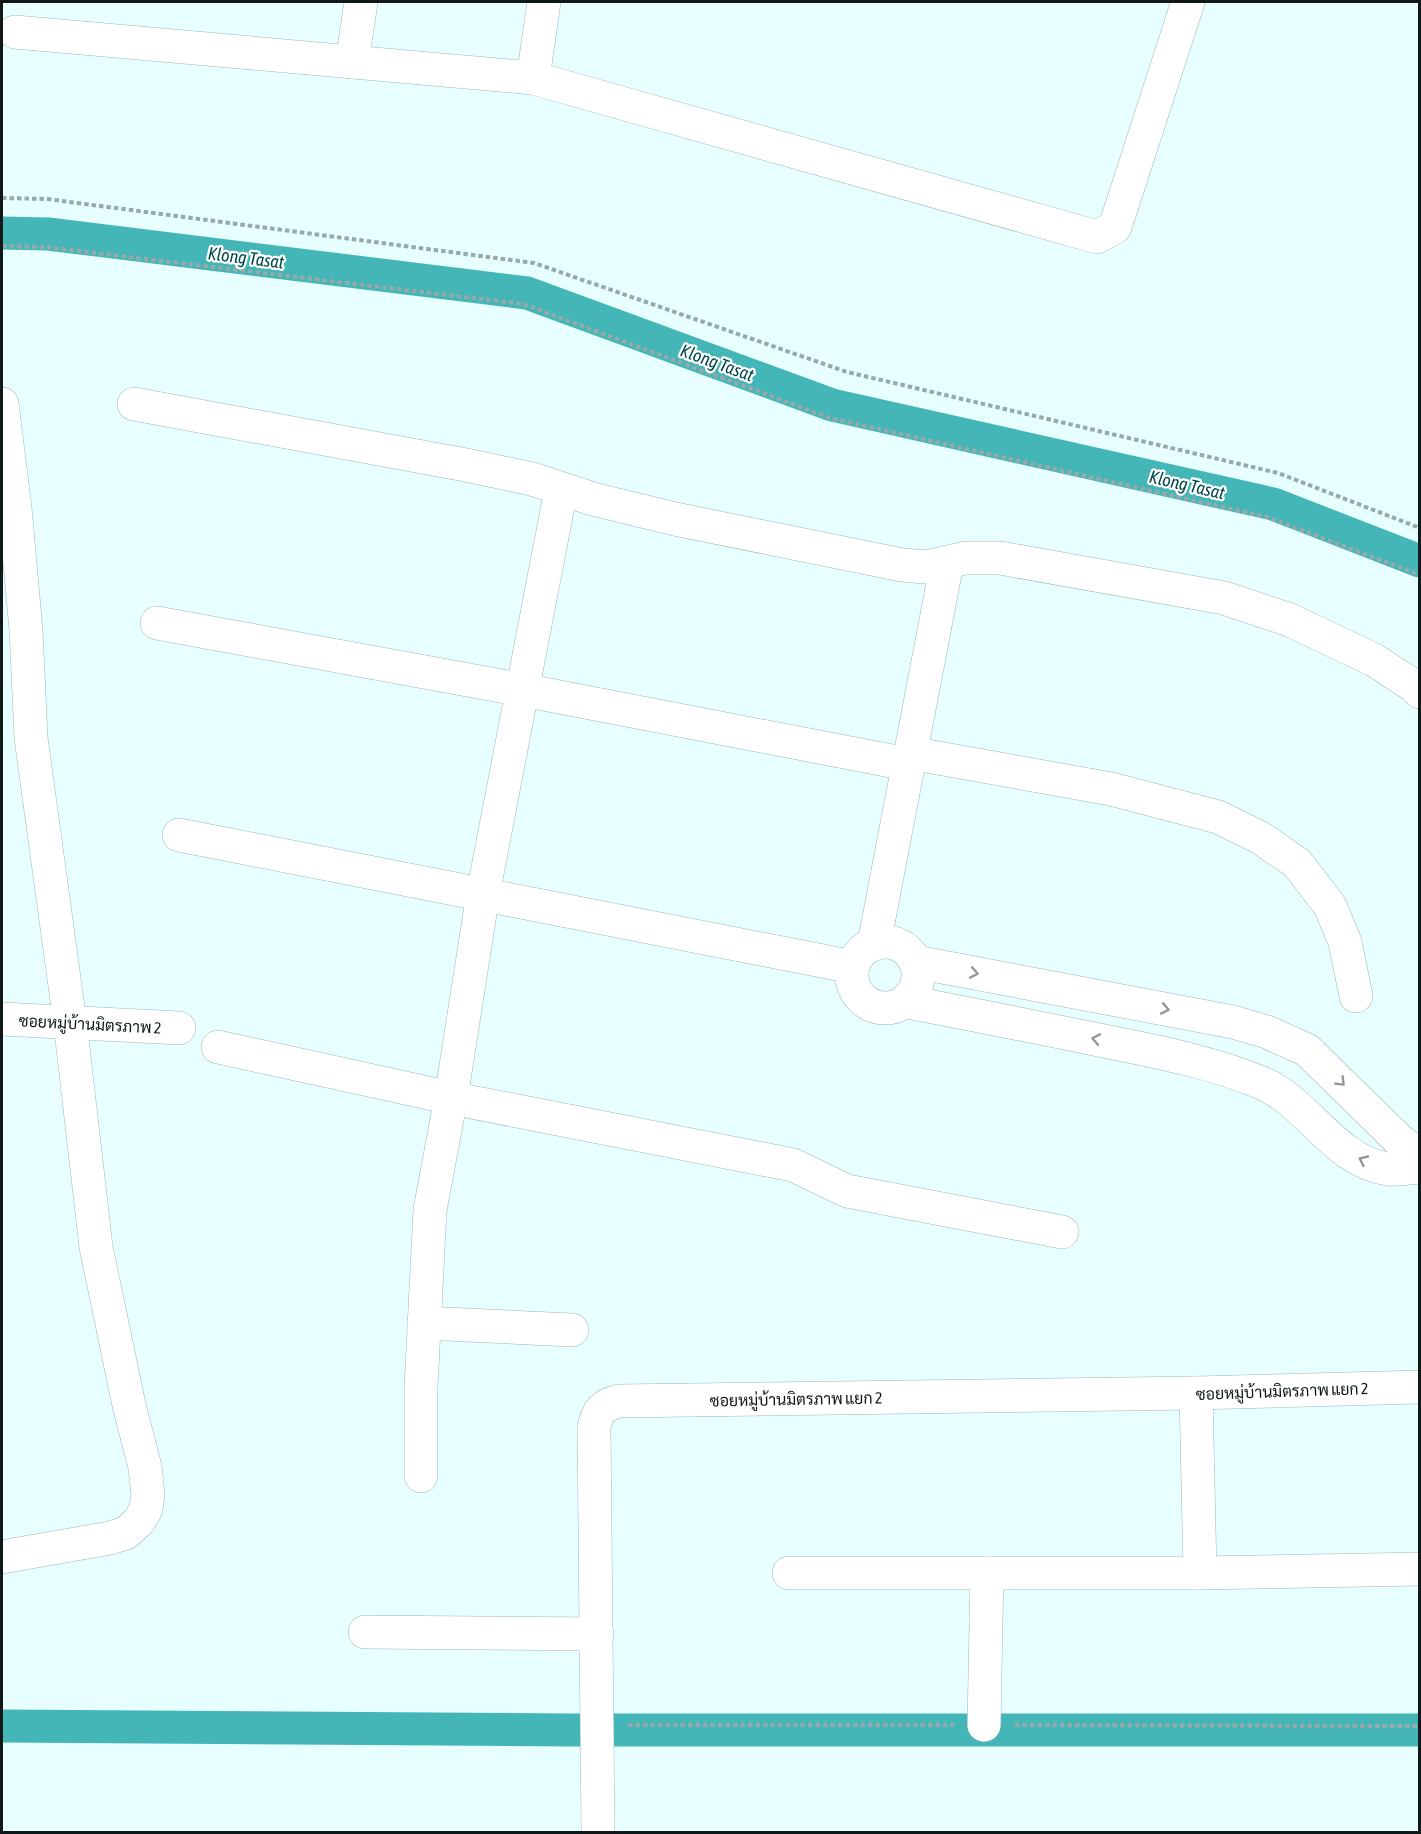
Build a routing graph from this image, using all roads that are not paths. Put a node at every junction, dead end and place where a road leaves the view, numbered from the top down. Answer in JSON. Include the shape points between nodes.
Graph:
{"nodes":[{"id":1,"x":361,"y":2,"type":"edge"},
{"id":2,"x":544,"y":2,"type":"edge"},
{"id":3,"x":1188,"y":2,"type":"edge"},
{"id":4,"x":15,"y":32,"type":"dead end"},
{"id":5,"x":352,"y":62,"type":"junction"},
{"id":6,"x":533,"y":78,"type":"junction"},
{"id":7,"x":2,"y":404,"type":"edge"},
{"id":8,"x":134,"y":404,"type":"dead end"},
{"id":9,"x":561,"y":490,"type":"junction"},
{"id":10,"x":947,"y":563,"type":"junction"},
{"id":11,"x":157,"y":623,"type":"dead end"},
{"id":12,"x":523,"y":690,"type":"junction"},
{"id":13,"x":1419,"y":692,"type":"edge"},
{"id":14,"x":909,"y":758,"type":"junction"},
{"id":15,"x":179,"y":835,"type":"dead end"},
{"id":16,"x":483,"y":894,"type":"junction"},
{"id":17,"x":863,"y":956,"type":"junction"},
{"id":18,"x":916,"y":962,"type":"junction"},
{"id":19,"x":1356,"y":996,"type":"dead end"},
{"id":20,"x":907,"y":1002,"type":"junction"},
{"id":21,"x":2,"y":1020,"type":"edge"},
{"id":22,"x":70,"y":1022,"type":"junction"},
{"id":23,"x":179,"y":1029,"type":"dead end"},
{"id":24,"x":218,"y":1047,"type":"dead end"},
{"id":25,"x":451,"y":1098,"type":"junction"},
{"id":26,"x":1419,"y":1156,"type":"edge"},
{"id":27,"x":1419,"y":1167,"type":"edge"},
{"id":28,"x":1062,"y":1232,"type":"dead end"},
{"id":29,"x":424,"y":1323,"type":"junction"},
{"id":30,"x":572,"y":1330,"type":"dead end"},
{"id":31,"x":1419,"y":1387,"type":"edge"},
{"id":32,"x":1196,"y":1393,"type":"junction"},
{"id":33,"x":421,"y":1476,"type":"dead end"},
{"id":34,"x":2,"y":1557,"type":"edge"},
{"id":35,"x":1419,"y":1569,"type":"edge"},
{"id":36,"x":789,"y":1573,"type":"dead end"},
{"id":37,"x":987,"y":1573,"type":"junction"},
{"id":38,"x":1200,"y":1573,"type":"junction"},
{"id":39,"x":365,"y":1632,"type":"dead end"},
{"id":40,"x":597,"y":1634,"type":"junction"},
{"id":41,"x":984,"y":1725,"type":"dead end"},
{"id":42,"x":598,"y":1833,"type":"edge"}],
"edges":[{"from":1,"to":5,"type":"street"},
{"from":2,"to":6,"type":"street"},
{"from":3,"to":6,"type":"street","via":[[1115,227],[1097,237]]},
{"from":4,"to":5,"type":"street"},
{"from":5,"to":6,"type":"street"},
{"from":7,"to":22,"type":"street","via":[[26,630],[32,738]]},
{"from":8,"to":9,"type":"street","via":[[466,465],[532,479]]},
{"from":9,"to":10,"type":"street","via":[[675,519],[902,565],[926,567]]},
{"from":9,"to":12,"type":"street"},
{"from":10,"to":13,"type":"street","via":[[965,558],[1000,558],[1224,598],[1290,620],[1374,660]]},
{"from":10,"to":14,"type":"street"},
{"from":11,"to":12,"type":"street"},
{"from":12,"to":14,"type":"street"},
{"from":12,"to":16,"type":"street"},
{"from":14,"to":17,"type":"street"},
{"from":14,"to":19,"type":"street","via":[[1111,789],[1218,817],[1259,837],[1297,863],[1330,906],[1345,942]]},
{"from":15,"to":16,"type":"street"},
{"from":16,"to":17,"type":"street"},
{"from":16,"to":25,"type":"street"},
{"from":17,"to":18,"type":"street","via":[[886,942],[909,952]]},
{"from":17,"to":20,"type":"street","via":[[852,981],[857,994],[880,1009]]},
{"from":18,"to":20,"type":"street","via":[[916,990]]},
{"from":18,"to":26,"type":"street","one_way":true,"via":[[1233,1022],[1267,1032],[1307,1050]]},
{"from":27,"to":20,"type":"street","one_way":true,"via":[[1389,1169],[1364,1162],[1341,1147],[1292,1102],[1269,1086],[1236,1072],[1183,1057]]},
{"from":21,"to":22,"type":"street","name":"ซอยหมู่บ้านมิตรภาพ 2"},
{"from":22,"to":23,"type":"street","name":"ซอยหมู่บ้านมิตรภาพ 2"},
{"from":22,"to":34,"type":"street","via":[[96,1247],[148,1495],[146,1509],[126,1533]]},
{"from":24,"to":25,"type":"street"},
{"from":25,"to":28,"type":"street","via":[[793,1165],[847,1191]]},
{"from":25,"to":29,"type":"street","via":[[430,1210]]},
{"from":29,"to":30,"type":"street"},
{"from":29,"to":33,"type":"street"},
{"from":31,"to":32,"type":"street","name":"ซอยหมู่บ้านมิตรภาพ แยก 2"},
{"from":32,"to":38,"type":"street"},
{"from":32,"to":40,"type":"street","name":"ซอยหมู่บ้านมิตรภาพ แยก 2","via":[[606,1404],[598,1411],[594,1427]]},
{"from":35,"to":38,"type":"street"},
{"from":36,"to":37,"type":"street"},
{"from":37,"to":38,"type":"street"},
{"from":37,"to":41,"type":"street"},
{"from":39,"to":40,"type":"street"},
{"from":40,"to":42,"type":"street","name":"ซอยหมู่บ้านมิตรภาพ แยก 2"}]}
